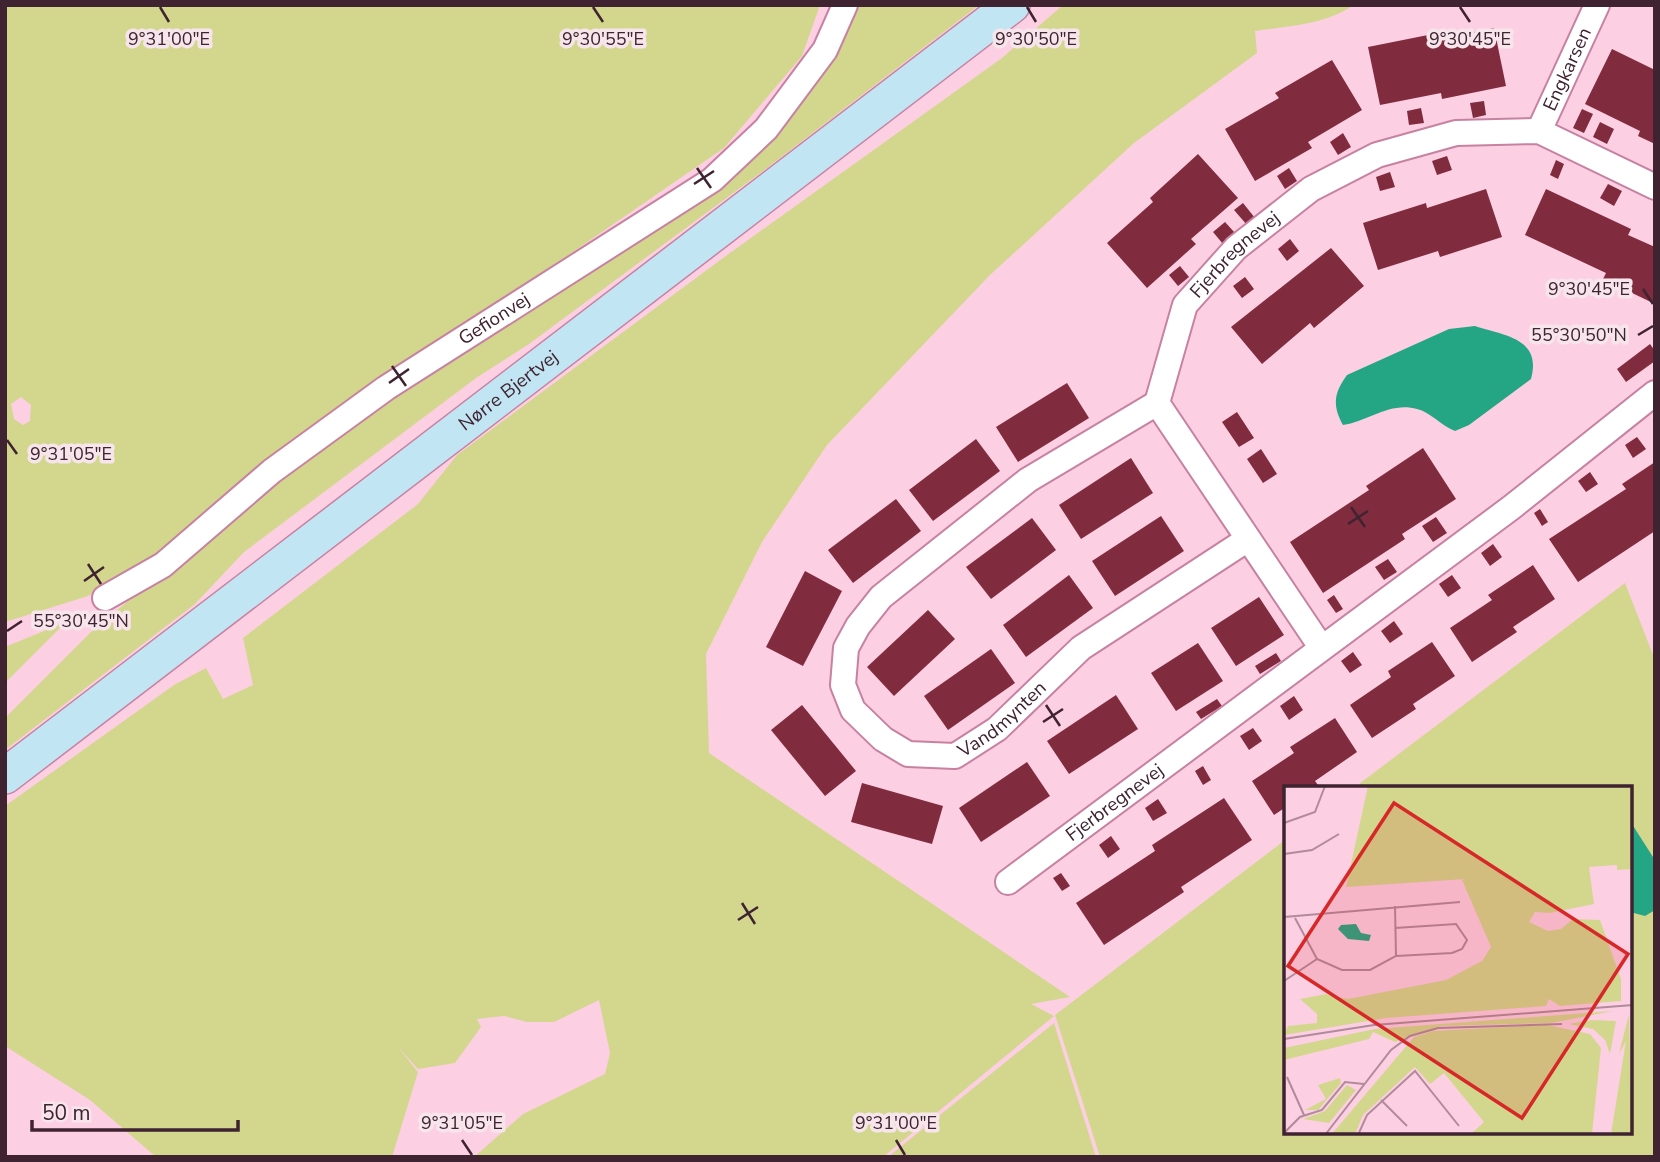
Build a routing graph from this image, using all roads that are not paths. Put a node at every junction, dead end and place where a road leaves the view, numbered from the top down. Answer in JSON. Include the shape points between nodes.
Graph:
{"nodes":[{"id":1,"x":845,"y":5,"type":"edge"},
{"id":2,"x":1012,"y":5,"type":"edge"},
{"id":3,"x":1597,"y":5,"type":"edge"},
{"id":4,"x":1539,"y":131,"type":"junction"},
{"id":5,"x":1655,"y":187,"type":"edge"},
{"id":6,"x":1655,"y":393,"type":"edge"},
{"id":7,"x":1157,"y":403,"type":"junction"},
{"id":8,"x":1248,"y":538,"type":"junction"},
{"id":9,"x":105,"y":598,"type":"dead end"},
{"id":10,"x":1321,"y":647,"type":"junction"},
{"id":11,"x":5,"y":776,"type":"edge"},
{"id":12,"x":1008,"y":882,"type":"dead end"}],
"edges":[{"from":1,"to":9,"type":"street","name":"Gefionvej","via":[[825,50],[766,129],[712,180],[386,388],[272,471],[163,565]]},
{"from":2,"to":11,"type":"main road","name":"Nørre Bjertvej"},
{"from":3,"to":4,"type":"street","name":"Engkarsen"},
{"from":4,"to":5,"type":"street","name":"Fjerbregnevej"},
{"from":4,"to":7,"type":"street","name":"Fjerbregnevej","via":[[1456,133],[1377,155],[1311,190],[1236,248],[1185,305]]},
{"from":6,"to":10,"type":"street","name":"Fjerbregnevej","via":[[1512,507]]},
{"from":7,"to":8,"type":"street"},
{"from":7,"to":8,"type":"street","name":"Vandmynten","via":[[1028,480],[881,597],[846,648],[843,685],[853,710],[883,739],[908,754],[955,756],[997,729],[1081,648]]},
{"from":8,"to":10,"type":"street"},
{"from":10,"to":12,"type":"street","name":"Fjerbregnevej"}]}
